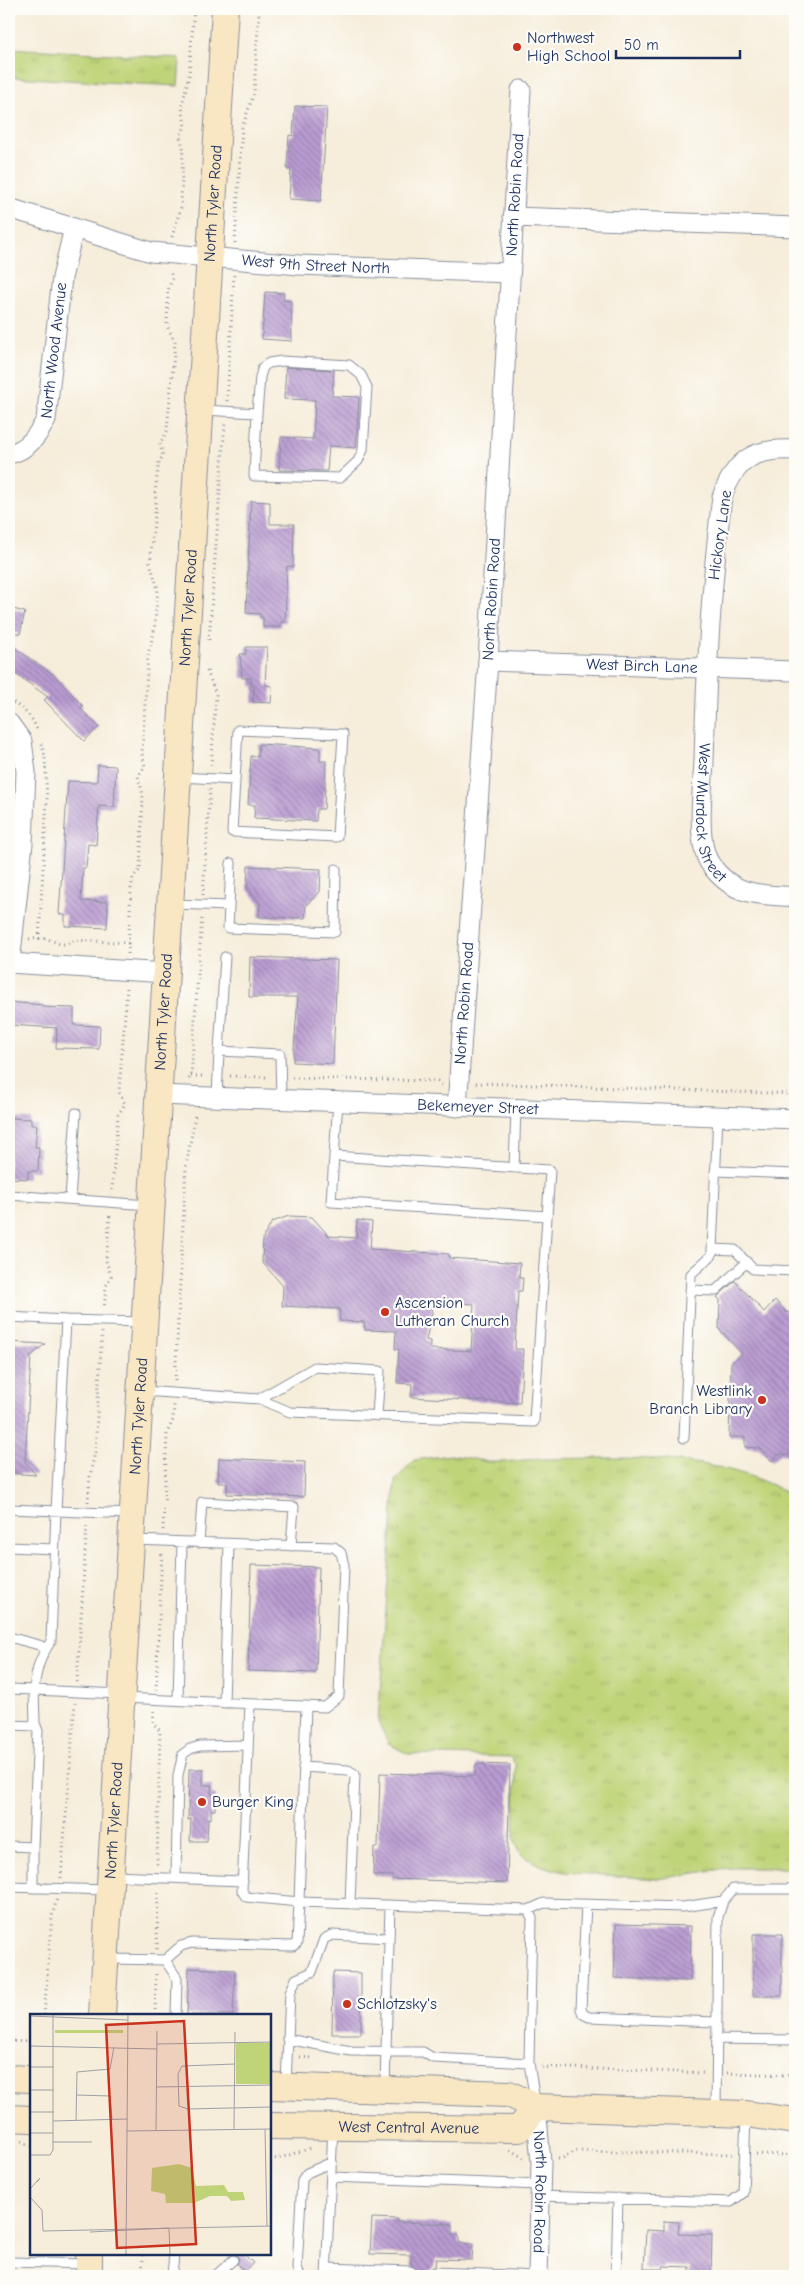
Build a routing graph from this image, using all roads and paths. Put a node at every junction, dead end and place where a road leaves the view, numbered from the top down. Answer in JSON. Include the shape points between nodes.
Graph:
{"nodes":[{"id":1,"x":194,"y":9,"type":"edge"},
{"id":2,"x":225,"y":9,"type":"edge"},
{"id":3,"x":260,"y":9,"type":"edge"},
{"id":4,"x":521,"y":90,"type":"dead end"},
{"id":5,"x":9,"y":208,"type":"edge"},
{"id":6,"x":514,"y":217,"type":"junction"},
{"id":7,"x":795,"y":227,"type":"edge"},
{"id":8,"x":74,"y":228,"type":"junction"},
{"id":9,"x":171,"y":254,"type":"junction"},
{"id":10,"x":222,"y":258,"type":"junction"},
{"id":11,"x":510,"y":273,"type":"junction"},
{"id":12,"x":200,"y":410,"type":"junction"},
{"id":13,"x":226,"y":412,"type":"junction"},
{"id":14,"x":257,"y":413,"type":"junction"},
{"id":15,"x":795,"y":450,"type":"edge"},
{"id":16,"x":9,"y":454,"type":"edge"},
{"id":17,"x":209,"y":644,"type":"dead end"},
{"id":18,"x":488,"y":661,"type":"junction"},
{"id":19,"x":207,"y":663,"type":"dead end"},
{"id":20,"x":706,"y":668,"type":"junction"},
{"id":21,"x":795,"y":671,"type":"edge"},
{"id":22,"x":9,"y":723,"type":"edge"},
{"id":23,"x":178,"y":777,"type":"junction"},
{"id":24,"x":211,"y":778,"type":"junction"},
{"id":25,"x":235,"y":780,"type":"junction"},
{"id":26,"x":231,"y":863,"type":"dead end"},
{"id":27,"x":336,"y":869,"type":"dead end"},
{"id":28,"x":795,"y":897,"type":"edge"},
{"id":29,"x":170,"y":904,"type":"junction"},
{"id":30,"x":202,"y":905,"type":"junction"},
{"id":31,"x":229,"y":906,"type":"junction"},
{"id":32,"x":13,"y":938,"type":"junction"},
{"id":33,"x":129,"y":943,"type":"junction"},
{"id":34,"x":225,"y":957,"type":"dead end"},
{"id":35,"x":10,"y":963,"type":"edge"},
{"id":36,"x":128,"y":971,"type":"junction"},
{"id":37,"x":166,"y":973,"type":"junction"},
{"id":38,"x":219,"y":1052,"type":"junction"},
{"id":39,"x":218,"y":1076,"type":"junction"},
{"id":40,"x":280,"y":1078,"type":"junction"},
{"id":41,"x":459,"y":1087,"type":"junction"},
{"id":42,"x":795,"y":1094,"type":"edge"},
{"id":43,"x":159,"y":1095,"type":"junction"},
{"id":44,"x":217,"y":1098,"type":"junction"},
{"id":45,"x":281,"y":1100,"type":"junction"},
{"id":46,"x":338,"y":1102,"type":"junction"},
{"id":47,"x":458,"y":1107,"type":"junction"},
{"id":48,"x":516,"y":1109,"type":"junction"},
{"id":49,"x":76,"y":1113,"type":"dead end"},
{"id":50,"x":718,"y":1116,"type":"junction"},
{"id":51,"x":795,"y":1119,"type":"edge"},
{"id":52,"x":334,"y":1156,"type":"junction"},
{"id":53,"x":514,"y":1168,"type":"junction"},
{"id":54,"x":715,"y":1171,"type":"junction"},
{"id":55,"x":795,"y":1174,"type":"edge"},
{"id":56,"x":9,"y":1195,"type":"edge"},
{"id":57,"x":70,"y":1199,"type":"junction"},
{"id":58,"x":111,"y":1202,"type":"junction"},
{"id":59,"x":152,"y":1205,"type":"junction"},
{"id":60,"x":547,"y":1216,"type":"junction"},
{"id":61,"x":712,"y":1249,"type":"junction"},
{"id":62,"x":747,"y":1262,"type":"junction"},
{"id":63,"x":795,"y":1271,"type":"edge"},
{"id":64,"x":690,"y":1290,"type":"junction"},
{"id":65,"x":9,"y":1317,"type":"edge"},
{"id":66,"x":66,"y":1320,"type":"junction"},
{"id":67,"x":103,"y":1322,"type":"junction"},
{"id":68,"x":144,"y":1322,"type":"junction"},
{"id":69,"x":140,"y":1391,"type":"junction"},
{"id":70,"x":259,"y":1399,"type":"junction"},
{"id":71,"x":377,"y":1416,"type":"junction"},
{"id":72,"x":684,"y":1438,"type":"dead end"},
{"id":73,"x":9,"y":1508,"type":"edge"},
{"id":74,"x":56,"y":1511,"type":"junction"},
{"id":75,"x":88,"y":1512,"type":"junction"},
{"id":76,"x":132,"y":1514,"type":"junction"},
{"id":77,"x":130,"y":1540,"type":"junction"},
{"id":78,"x":182,"y":1542,"type":"junction"},
{"id":79,"x":199,"y":1543,"type":"junction"},
{"id":80,"x":229,"y":1544,"type":"junction"},
{"id":81,"x":291,"y":1546,"type":"junction"},
{"id":82,"x":9,"y":1547,"type":"edge"},
{"id":83,"x":54,"y":1549,"type":"junction"},
{"id":84,"x":9,"y":1637,"type":"edge"},
{"id":85,"x":46,"y":1649,"type":"junction"},
{"id":86,"x":9,"y":1689,"type":"edge"},
{"id":87,"x":34,"y":1690,"type":"junction"},
{"id":88,"x":76,"y":1692,"type":"junction"},
{"id":89,"x":121,"y":1696,"type":"junction"},
{"id":90,"x":178,"y":1700,"type":"junction"},
{"id":91,"x":224,"y":1702,"type":"junction"},
{"id":92,"x":250,"y":1704,"type":"junction"},
{"id":93,"x":306,"y":1706,"type":"junction"},
{"id":94,"x":9,"y":1725,"type":"edge"},
{"id":95,"x":36,"y":1726,"type":"junction"},
{"id":96,"x":248,"y":1745,"type":"junction"},
{"id":97,"x":304,"y":1767,"type":"junction"},
{"id":98,"x":9,"y":1846,"type":"edge"},
{"id":99,"x":33,"y":1847,"type":"junction"},
{"id":100,"x":176,"y":1878,"type":"junction"},
{"id":101,"x":243,"y":1881,"type":"junction"},
{"id":102,"x":110,"y":1883,"type":"junction"},
{"id":103,"x":9,"y":1887,"type":"edge"},
{"id":104,"x":33,"y":1888,"type":"junction"},
{"id":105,"x":59,"y":1889,"type":"junction"},
{"id":106,"x":795,"y":1889,"type":"edge"},
{"id":107,"x":723,"y":1901,"type":"junction"},
{"id":108,"x":299,"y":1902,"type":"junction"},
{"id":109,"x":350,"y":1904,"type":"junction"},
{"id":110,"x":586,"y":1904,"type":"junction"},
{"id":111,"x":390,"y":1905,"type":"junction"},
{"id":112,"x":528,"y":1910,"type":"junction"},
{"id":113,"x":389,"y":1938,"type":"junction"},
{"id":114,"x":106,"y":1959,"type":"junction"},
{"id":115,"x":165,"y":1960,"type":"junction"},
{"id":116,"x":44,"y":2014,"type":"edge"},
{"id":117,"x":102,"y":2014,"type":"edge"},
{"id":118,"x":176,"y":2014,"type":"edge"},
{"id":119,"x":716,"y":2022,"type":"junction"},
{"id":120,"x":288,"y":2039,"type":"junction"},
{"id":121,"x":716,"y":2039,"type":"junction"},
{"id":122,"x":795,"y":2040,"type":"edge"},
{"id":123,"x":9,"y":2041,"type":"edge"},
{"id":124,"x":30,"y":2042,"type":"edge"},
{"id":125,"x":386,"y":2051,"type":"junction"},
{"id":126,"x":528,"y":2063,"type":"junction"},
{"id":127,"x":9,"y":2078,"type":"edge"},
{"id":128,"x":30,"y":2079,"type":"edge"},
{"id":129,"x":278,"y":2086,"type":"edge"},
{"id":130,"x":385,"y":2089,"type":"junction"},
{"id":131,"x":536,"y":2107,"type":"junction"},
{"id":132,"x":716,"y":2114,"type":"junction"},
{"id":133,"x":746,"y":2114,"type":"junction"},
{"id":134,"x":30,"y":2120,"type":"edge"},
{"id":135,"x":795,"y":2121,"type":"edge"},
{"id":136,"x":271,"y":2126,"type":"edge"},
{"id":137,"x":334,"y":2128,"type":"junction"},
{"id":138,"x":13,"y":2129,"type":"edge"},
{"id":139,"x":30,"y":2145,"type":"edge"},
{"id":140,"x":332,"y":2162,"type":"junction"},
{"id":141,"x":331,"y":2177,"type":"junction"},
{"id":142,"x":540,"y":2190,"type":"junction"},
{"id":143,"x":618,"y":2198,"type":"junction"},
{"id":144,"x":143,"y":2255,"type":"edge"},
{"id":145,"x":174,"y":2255,"type":"edge"},
{"id":146,"x":233,"y":2260,"type":"dead end"},
{"id":147,"x":9,"y":2262,"type":"edge"},
{"id":148,"x":89,"y":2269,"type":"edge"},
{"id":149,"x":410,"y":2271,"type":"dead end"},
{"id":150,"x":327,"y":2272,"type":"edge"},
{"id":151,"x":435,"y":2272,"type":"dead end"},
{"id":152,"x":142,"y":2276,"type":"edge"},
{"id":153,"x":172,"y":2276,"type":"edge"},
{"id":154,"x":215,"y":2276,"type":"edge"},
{"id":155,"x":300,"y":2276,"type":"edge"},
{"id":156,"x":538,"y":2276,"type":"edge"},
{"id":157,"x":616,"y":2276,"type":"edge"}],
"edges":[{"from":1,"to":9,"type":"path","via":[[189,75],[182,106],[185,126],[180,136],[183,148],[181,207]]},
{"from":2,"to":10,"type":"main road","name":"North Tyler Road"},
{"from":3,"to":10,"type":"path","via":[[254,93],[242,128]]},
{"from":4,"to":6,"type":"street","name":"North Robin Road"},
{"from":5,"to":8,"type":"street","name":"West 9th Street North"},
{"from":6,"to":7,"type":"street"},
{"from":6,"to":11,"type":"street","name":"North Robin Road"},
{"from":8,"to":9,"type":"street","name":"West 9th Street North","via":[[152,252]]},
{"from":8,"to":16,"type":"street","name":"North Wood Avenue","via":[[62,278],[46,420],[26,448]]},
{"from":9,"to":10,"type":"street","name":"West 9th Street North"},
{"from":9,"to":33,"type":"path","via":[[167,326],[175,342],[167,431],[160,444],[163,456],[159,462],[155,492],[150,563],[158,589],[154,632],[148,654],[142,754],[145,766],[138,776],[143,795],[140,870],[133,877]]},
{"from":10,"to":11,"type":"street","name":"West 9th Street North","via":[[299,265]]},
{"from":10,"to":12,"type":"main road","name":"North Tyler Road"},
{"from":10,"to":13,"type":"path"},
{"from":11,"to":18,"type":"street","name":"North Robin Road"},
{"from":12,"to":13,"type":"lane"},
{"from":12,"to":23,"type":"main road","name":"North Tyler Road"},
{"from":13,"to":14,"type":"lane"},
{"from":13,"to":17,"type":"path"},
{"from":14,"to":14,"type":"lane","via":[[260,377],[263,367],[269,363],[349,365],[361,374],[367,387],[363,450],[358,461],[340,478],[254,476]]},
{"from":15,"to":20,"type":"street","name":"Hickory Lane","via":[[757,453],[728,478],[717,534]]},
{"from":18,"to":20,"type":"street","name":"West Birch Lane"},
{"from":18,"to":41,"type":"street","name":"North Robin Road"},
{"from":19,"to":24,"type":"path","via":[[206,672],[216,694]]},
{"from":20,"to":21,"type":"street","name":"West Birch Lane"},
{"from":20,"to":28,"type":"street","name":"West Murdock Street","via":[[702,810],[704,848],[710,864],[724,881],[746,893]]},
{"from":22,"to":32,"type":"street","via":[[22,741],[26,772],[23,843]]},
{"from":23,"to":24,"type":"lane"},
{"from":23,"to":29,"type":"main road","name":"North Tyler Road"},
{"from":24,"to":25,"type":"lane"},
{"from":24,"to":30,"type":"path"},
{"from":25,"to":25,"type":"lane","via":[[238,730],[343,734],[337,837],[232,832]]},
{"from":26,"to":31,"type":"lane"},
{"from":27,"to":31,"type":"lane","via":[[335,932],[228,928]]},
{"from":29,"to":30,"type":"lane"},
{"from":29,"to":37,"type":"main road","name":"North Tyler Road"},
{"from":30,"to":31,"type":"lane"},
{"from":30,"to":39,"type":"path","via":[[192,1076]]},
{"from":32,"to":33,"type":"path","via":[[47,939],[56,944],[70,944],[75,940]]},
{"from":32,"to":35,"type":"street"},
{"from":33,"to":36,"type":"path"},
{"from":34,"to":38,"type":"lane"},
{"from":35,"to":36,"type":"street"},
{"from":36,"to":37,"type":"street"},
{"from":36,"to":58,"type":"path","via":[[119,1092],[125,1104],[118,1115]]},
{"from":37,"to":43,"type":"main road","name":"North Tyler Road"},
{"from":38,"to":39,"type":"lane"},
{"from":38,"to":40,"type":"lane","via":[[280,1054]]},
{"from":39,"to":40,"type":"path"},
{"from":39,"to":44,"type":"lane"},
{"from":40,"to":41,"type":"path","via":[[436,1081],[444,1086]]},
{"from":40,"to":45,"type":"lane"},
{"from":41,"to":42,"type":"path","via":[[469,1088],[477,1082]]},
{"from":41,"to":47,"type":"street","name":"North Robin Road"},
{"from":43,"to":44,"type":"street","name":"Bekemeyer Street"},
{"from":43,"to":59,"type":"main road","name":"North Tyler Road"},
{"from":44,"to":45,"type":"street","name":"Bekemeyer Street"},
{"from":45,"to":46,"type":"street","name":"Bekemeyer Street"},
{"from":46,"to":47,"type":"street","name":"Bekemeyer Street"},
{"from":46,"to":52,"type":"lane"},
{"from":47,"to":48,"type":"street","name":"Bekemeyer Street"},
{"from":48,"to":50,"type":"street","name":"Bekemeyer Street"},
{"from":48,"to":53,"type":"lane"},
{"from":49,"to":57,"type":"lane"},
{"from":50,"to":51,"type":"street","name":"Bekemeyer Street"},
{"from":50,"to":54,"type":"lane"},
{"from":52,"to":53,"type":"lane"},
{"from":52,"to":60,"type":"lane","via":[[331,1202]]},
{"from":53,"to":60,"type":"lane","via":[[550,1170]]},
{"from":54,"to":55,"type":"lane"},
{"from":54,"to":61,"type":"lane"},
{"from":56,"to":57,"type":"lane"},
{"from":57,"to":58,"type":"lane"},
{"from":58,"to":59,"type":"lane"},
{"from":58,"to":67,"type":"path","via":[[106,1261],[111,1276],[106,1286]]},
{"from":59,"to":68,"type":"main road","name":"North Tyler Road"},
{"from":60,"to":71,"type":"lane","via":[[534,1422]]},
{"from":61,"to":62,"type":"lane","via":[[736,1250]]},
{"from":61,"to":64,"type":"lane","via":[[712,1255],[691,1274]]},
{"from":62,"to":63,"type":"lane","via":[[753,1269]]},
{"from":62,"to":64,"type":"lane","via":[[715,1292]]},
{"from":64,"to":72,"type":"lane"},
{"from":65,"to":66,"type":"lane"},
{"from":66,"to":67,"type":"lane"},
{"from":66,"to":74,"type":"lane"},
{"from":67,"to":68,"type":"lane"},
{"from":67,"to":75,"type":"path"},
{"from":68,"to":69,"type":"main road","name":"North Tyler Road"},
{"from":69,"to":70,"type":"lane"},
{"from":69,"to":76,"type":"main road","name":"North Tyler Road"},
{"from":70,"to":71,"type":"lane","via":[[290,1412]]},
{"from":70,"to":71,"type":"lane","via":[[315,1367],[380,1371]]},
{"from":73,"to":74,"type":"lane"},
{"from":74,"to":75,"type":"lane"},
{"from":74,"to":83,"type":"lane"},
{"from":75,"to":76,"type":"lane"},
{"from":75,"to":88,"type":"path"},
{"from":76,"to":77,"type":"main road","name":"North Tyler Road"},
{"from":77,"to":78,"type":"lane"},
{"from":77,"to":89,"type":"main road","name":"North Tyler Road"},
{"from":78,"to":79,"type":"lane"},
{"from":78,"to":90,"type":"lane"},
{"from":79,"to":80,"type":"lane"},
{"from":79,"to":81,"type":"lane","via":[[202,1502],[294,1507]]},
{"from":80,"to":81,"type":"lane"},
{"from":80,"to":91,"type":"lane"},
{"from":81,"to":93,"type":"lane","via":[[334,1547],[341,1553],[344,1565],[339,1696],[325,1707]]},
{"from":82,"to":83,"type":"lane"},
{"from":83,"to":85,"type":"lane","via":[[51,1641]]},
{"from":84,"to":85,"type":"lane"},
{"from":85,"to":87,"type":"lane","via":[[40,1657]]},
{"from":86,"to":87,"type":"lane"},
{"from":87,"to":88,"type":"lane"},
{"from":87,"to":95,"type":"lane"},
{"from":88,"to":89,"type":"lane"},
{"from":88,"to":105,"type":"path","via":[[64,1867]]},
{"from":89,"to":90,"type":"lane"},
{"from":89,"to":102,"type":"main road","name":"North Tyler Road"},
{"from":90,"to":91,"type":"lane"},
{"from":91,"to":92,"type":"lane"},
{"from":92,"to":93,"type":"lane"},
{"from":92,"to":96,"type":"lane"},
{"from":93,"to":97,"type":"lane"},
{"from":94,"to":95,"type":"lane"},
{"from":95,"to":99,"type":"lane"},
{"from":96,"to":100,"type":"lane","via":[[200,1746],[183,1754],[178,1775]]},
{"from":96,"to":101,"type":"lane"},
{"from":97,"to":108,"type":"lane"},
{"from":97,"to":109,"type":"lane","via":[[348,1770],[355,1774]]},
{"from":98,"to":99,"type":"lane"},
{"from":99,"to":104,"type":"lane"},
{"from":100,"to":101,"type":"lane"},
{"from":100,"to":102,"type":"lane"},
{"from":101,"to":108,"type":"lane","via":[[242,1891],[246,1897]]},
{"from":102,"to":105,"type":"lane"},
{"from":102,"to":114,"type":"main road","name":"North Tyler Road"},
{"from":103,"to":104,"type":"lane"},
{"from":104,"to":105,"type":"lane"},
{"from":105,"to":116,"type":"path","via":[[52,1916]]},
{"from":106,"to":107,"type":"lane","via":[[733,1889]]},
{"from":107,"to":110,"type":"lane","via":[[683,1907]]},
{"from":107,"to":119,"type":"lane","via":[[718,1917]]},
{"from":108,"to":109,"type":"lane"},
{"from":108,"to":115,"type":"lane","via":[[297,1943],[286,1947],[192,1943],[180,1946]]},
{"from":109,"to":111,"type":"lane"},
{"from":110,"to":112,"type":"lane","via":[[544,1903]]},
{"from":110,"to":119,"type":"lane","via":[[581,2009],[584,2014],[589,2017]]},
{"from":111,"to":112,"type":"lane"},
{"from":111,"to":113,"type":"lane"},
{"from":112,"to":126,"type":"lane","via":[[532,1918]]},
{"from":113,"to":120,"type":"lane","via":[[332,1935],[324,1939],[312,1972],[296,1979],[292,1985]]},
{"from":113,"to":125,"type":"lane"},
{"from":114,"to":115,"type":"lane"},
{"from":114,"to":117,"type":"main road","name":"North Tyler Road"},
{"from":115,"to":118,"type":"lane","via":[[177,1978]]},
{"from":119,"to":121,"type":"lane"},
{"from":120,"to":125,"type":"lane","via":[[352,2051]]},
{"from":120,"to":129,"type":"lane"},
{"from":121,"to":122,"type":"lane"},
{"from":121,"to":132,"type":"lane"},
{"from":123,"to":124,"type":"path"},
{"from":125,"to":126,"type":"lane","via":[[423,2052],[433,2058]]},
{"from":125,"to":130,"type":"lane"},
{"from":126,"to":131,"type":"lane"},
{"from":127,"to":128,"type":"main road"},
{"from":129,"to":130,"type":"main road"},
{"from":130,"to":131,"type":"main road","via":[[508,2094]]},
{"from":131,"to":132,"type":"main road"},
{"from":131,"to":137,"type":"main road","name":"West Central Avenue","via":[[519,2130]]},
{"from":131,"to":142,"type":"street","name":"North Robin Road"},
{"from":132,"to":133,"type":"main road"},
{"from":133,"to":135,"type":"main road"},
{"from":133,"to":143,"type":"lane","via":[[744,2193],[731,2202]]},
{"from":134,"to":138,"type":"main road"},
{"from":136,"to":137,"type":"main road","name":"West Central Avenue"},
{"from":137,"to":140,"type":"lane"},
{"from":138,"to":139,"type":"path"},
{"from":140,"to":141,"type":"lane"},
{"from":140,"to":155,"type":"lane","via":[[307,2173],[302,2180],[297,2268]]},
{"from":141,"to":142,"type":"lane"},
{"from":141,"to":150,"type":"lane"},
{"from":142,"to":143,"type":"lane"},
{"from":142,"to":156,"type":"street","name":"North Robin Road"},
{"from":143,"to":157,"type":"lane"},
{"from":144,"to":152,"type":"path"},
{"from":145,"to":153,"type":"lane"},
{"from":146,"to":154,"type":"lane"},
{"from":147,"to":148,"type":"lane"},
{"from":149,"to":150,"type":"lane"},
{"from":151,"to":156,"type":"lane"}]}
